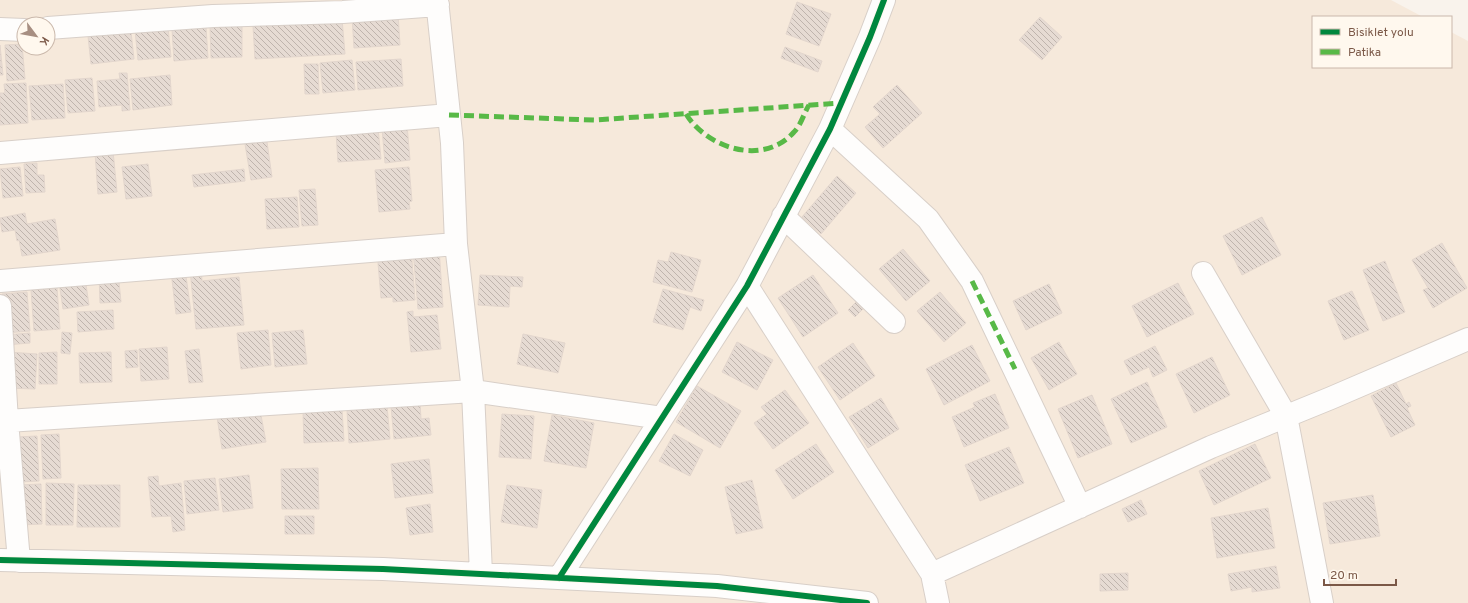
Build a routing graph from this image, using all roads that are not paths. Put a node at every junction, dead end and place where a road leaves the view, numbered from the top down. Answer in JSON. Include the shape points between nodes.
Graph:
{"nodes":[{"id":1,"x":884,"y":0,"type":"edge"},
{"id":2,"x":438,"y":3,"type":"edge"},
{"id":3,"x":56,"y":27,"type":"edge"},
{"id":4,"x":0,"y":29,"type":"edge"},
{"id":5,"x":16,"y":30,"type":"edge"},
{"id":6,"x":449,"y":115,"type":"junction"},
{"id":7,"x":830,"y":129,"type":"junction"},
{"id":8,"x":0,"y":153,"type":"edge"},
{"id":9,"x":783,"y":216,"type":"junction"},
{"id":10,"x":456,"y":244,"type":"junction"},
{"id":11,"x":1202,"y":273,"type":"dead end"},
{"id":12,"x":0,"y":281,"type":"edge"},
{"id":13,"x":747,"y":286,"type":"junction"},
{"id":14,"x":0,"y":306,"type":"edge"},
{"id":15,"x":894,"y":322,"type":"dead end"},
{"id":16,"x":1468,"y":339,"type":"edge"},
{"id":17,"x":473,"y":391,"type":"junction"},
{"id":18,"x":1286,"y":416,"type":"junction"},
{"id":19,"x":662,"y":418,"type":"junction"},
{"id":20,"x":7,"y":421,"type":"junction"},
{"id":21,"x":1080,"y":506,"type":"junction"},
{"id":22,"x":10,"y":561,"type":"edge"},
{"id":23,"x":481,"y":574,"type":"junction"},
{"id":24,"x":932,"y":574,"type":"junction"},
{"id":25,"x":559,"y":578,"type":"junction"},
{"id":26,"x":867,"y":603,"type":"edge"},
{"id":27,"x":938,"y":603,"type":"edge"},
{"id":28,"x":1322,"y":603,"type":"edge"}],
"edges":[{"from":1,"to":7,"type":"street"},
{"from":2,"to":3,"type":"street","via":[[342,12],[213,16]]},
{"from":2,"to":6,"type":"street"},
{"from":4,"to":5,"type":"street"},
{"from":6,"to":8,"type":"street"},
{"from":6,"to":10,"type":"street"},
{"from":7,"to":9,"type":"street"},
{"from":7,"to":21,"type":"street","via":[[928,219],[972,282]]},
{"from":9,"to":13,"type":"street"},
{"from":9,"to":15,"type":"street"},
{"from":10,"to":12,"type":"street"},
{"from":10,"to":17,"type":"street"},
{"from":11,"to":18,"type":"street"},
{"from":13,"to":19,"type":"street"},
{"from":13,"to":24,"type":"street"},
{"from":14,"to":20,"type":"street"},
{"from":16,"to":18,"type":"street"},
{"from":17,"to":19,"type":"street"},
{"from":17,"to":20,"type":"street"},
{"from":17,"to":23,"type":"street"},
{"from":18,"to":21,"type":"street"},
{"from":18,"to":28,"type":"street"},
{"from":19,"to":25,"type":"street"},
{"from":20,"to":22,"type":"street"},
{"from":21,"to":24,"type":"street"},
{"from":22,"to":23,"type":"street","via":[[383,568]]},
{"from":23,"to":25,"type":"street"},
{"from":24,"to":27,"type":"street"},
{"from":25,"to":26,"type":"street","via":[[717,586]]}]}
